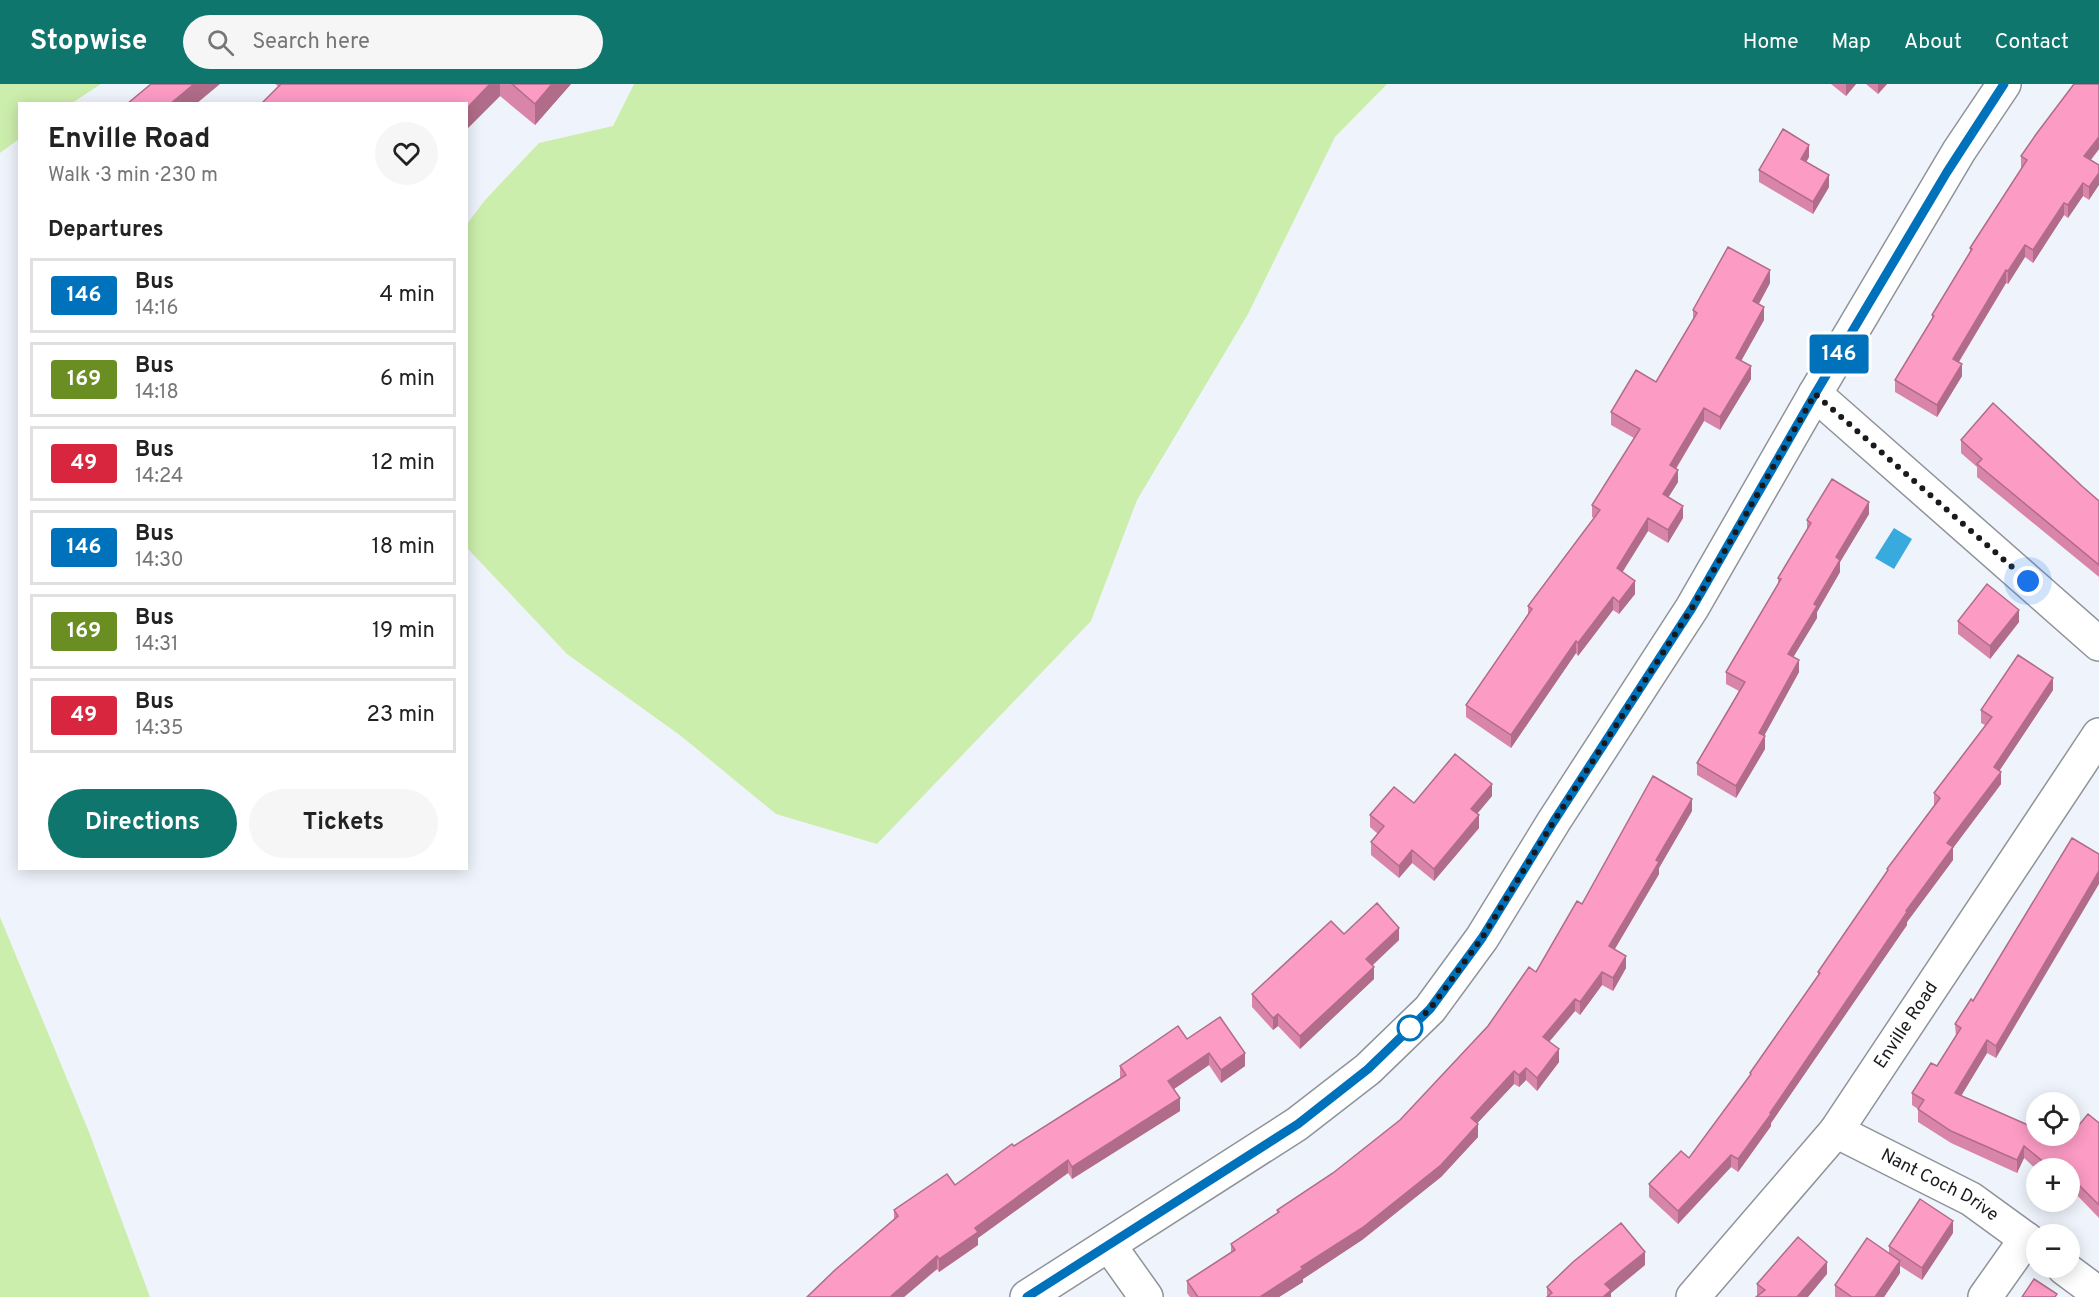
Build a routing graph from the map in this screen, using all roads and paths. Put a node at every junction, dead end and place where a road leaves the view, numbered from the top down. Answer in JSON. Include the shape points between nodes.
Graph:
{"nodes":[{"id":1,"x":2004,"y":84,"type":"edge"},
{"id":2,"x":1815,"y":394,"type":"junction"},
{"id":3,"x":2099,"y":644,"type":"edge"},
{"id":4,"x":2099,"y":735,"type":"edge"},
{"id":5,"x":1836,"y":1131,"type":"junction"},
{"id":6,"x":2026,"y":1239,"type":"edge"},
{"id":7,"x":1109,"y":1245,"type":"junction"},
{"id":8,"x":2026,"y":1250,"type":"edge"},
{"id":9,"x":2077,"y":1278,"type":"edge"},
{"id":10,"x":2099,"y":1294,"type":"edge"},
{"id":11,"x":1027,"y":1297,"type":"edge"},
{"id":12,"x":1146,"y":1297,"type":"edge"},
{"id":13,"x":1693,"y":1297,"type":"edge"},
{"id":14,"x":1985,"y":1297,"type":"edge"}],
"edges":[{"from":1,"to":2,"type":"street","via":[[1959,152]]},
{"from":2,"to":3,"type":"street"},
{"from":2,"to":7,"type":"street","via":[[1692,608],[1482,938],[1430,1009],[1368,1069],[1298,1124]]},
{"from":4,"to":5,"type":"street","name":"Enville Road"},
{"from":5,"to":6,"type":"street","name":"Nant Coch Drive","via":[[1971,1199]]},
{"from":5,"to":13,"type":"street","name":"Enville Road"},
{"from":7,"to":11,"type":"street"},
{"from":7,"to":12,"type":"street"},
{"from":8,"to":14,"type":"street"},
{"from":9,"to":10,"type":"street"}]}
